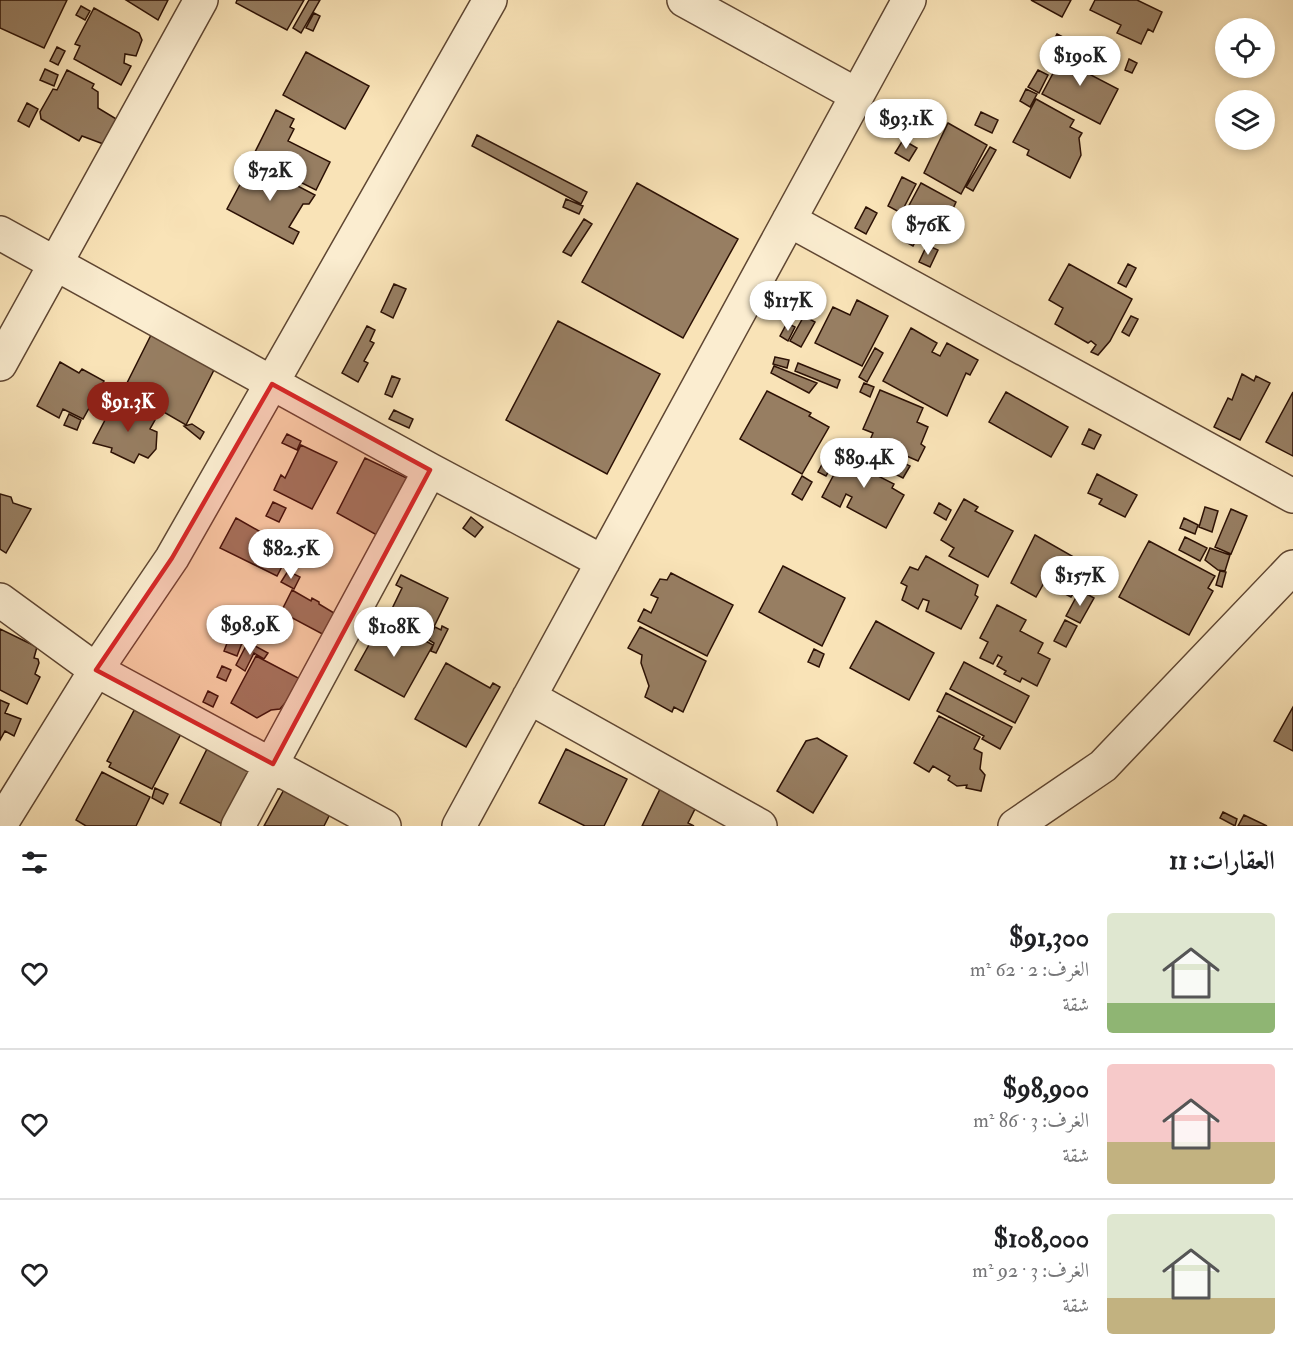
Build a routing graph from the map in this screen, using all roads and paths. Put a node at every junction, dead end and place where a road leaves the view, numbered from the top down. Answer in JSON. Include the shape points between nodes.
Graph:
{"nodes":[{"id":1,"x":201,"y":0,"type":"edge"},
{"id":2,"x":490,"y":0,"type":"edge"},
{"id":3,"x":684,"y":0,"type":"edge"},
{"id":4,"x":909,"y":0,"type":"edge"},
{"id":5,"x":857,"y":95,"type":"junction"},
{"id":6,"x":789,"y":220,"type":"junction"},
{"id":7,"x":0,"y":233,"type":"edge"},
{"id":8,"x":57,"y":264,"type":"junction"},
{"id":9,"x":0,"y":364,"type":"edge"},
{"id":10,"x":272,"y":384,"type":"junction"},
{"id":11,"x":430,"y":470,"type":"junction"},
{"id":12,"x":1293,"y":496,"type":"edge"},
{"id":13,"x":603,"y":562,"type":"junction"},
{"id":14,"x":1293,"y":567,"type":"edge"},
{"id":15,"x":0,"y":600,"type":"edge"},
{"id":16,"x":96,"y":670,"type":"junction"},
{"id":17,"x":529,"y":698,"type":"junction"},
{"id":18,"x":273,"y":764,"type":"junction"},
{"id":19,"x":748,"y":824,"type":"edge"},
{"id":20,"x":0,"y":825,"type":"edge"},
{"id":21,"x":238,"y":826,"type":"edge"},
{"id":22,"x":384,"y":826,"type":"edge"},
{"id":23,"x":459,"y":826,"type":"edge"},
{"id":24,"x":1015,"y":826,"type":"edge"}],
"edges":[{"from":1,"to":8,"type":"street"},
{"from":2,"to":10,"type":"street"},
{"from":3,"to":5,"type":"street"},
{"from":4,"to":5,"type":"street"},
{"from":5,"to":6,"type":"street"},
{"from":6,"to":12,"type":"street"},
{"from":6,"to":13,"type":"street"},
{"from":7,"to":8,"type":"street"},
{"from":8,"to":9,"type":"street"},
{"from":8,"to":10,"type":"street"},
{"from":10,"to":11,"type":"street"},
{"from":10,"to":16,"type":"street","via":[[172,558]]},
{"from":11,"to":13,"type":"street"},
{"from":11,"to":18,"type":"street"},
{"from":13,"to":17,"type":"street"},
{"from":14,"to":24,"type":"street","via":[[1103,766]]},
{"from":15,"to":16,"type":"street"},
{"from":16,"to":18,"type":"street"},
{"from":16,"to":20,"type":"street"},
{"from":17,"to":19,"type":"street"},
{"from":17,"to":23,"type":"street"},
{"from":18,"to":21,"type":"street"},
{"from":18,"to":22,"type":"street"}]}
